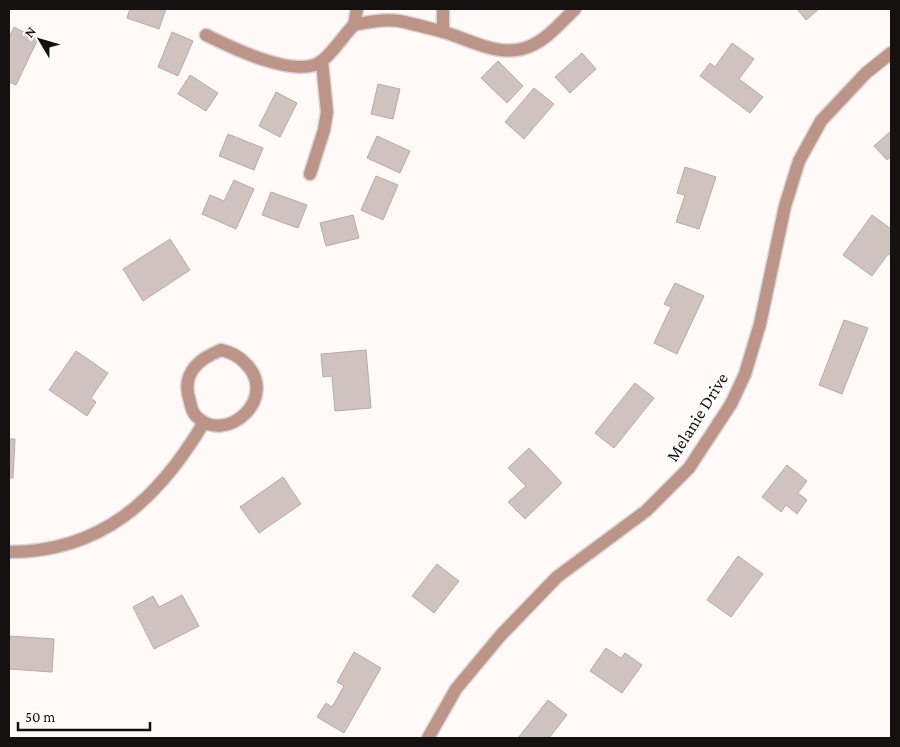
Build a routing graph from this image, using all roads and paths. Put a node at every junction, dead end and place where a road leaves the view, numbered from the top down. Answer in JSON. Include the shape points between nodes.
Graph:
{"nodes":[{"id":1,"x":357,"y":9,"type":"edge"},
{"id":2,"x":443,"y":9,"type":"edge"},
{"id":3,"x":576,"y":9,"type":"edge"},
{"id":4,"x":354,"y":25,"type":"junction"},
{"id":5,"x":443,"y":32,"type":"junction"},
{"id":6,"x":206,"y":35,"type":"dead end"},
{"id":7,"x":891,"y":53,"type":"edge"},
{"id":8,"x":322,"y":62,"type":"junction"},
{"id":9,"x":310,"y":174,"type":"dead end"},
{"id":10,"x":203,"y":424,"type":"junction"},
{"id":11,"x":9,"y":552,"type":"edge"},
{"id":12,"x":428,"y":738,"type":"edge"}],
"edges":[{"from":1,"to":4,"type":"street"},
{"from":2,"to":5,"type":"street"},
{"from":3,"to":5,"type":"street","via":[[547,36],[516,50],[495,50]]},
{"from":4,"to":5,"type":"street","via":[[382,20]]},
{"from":4,"to":8,"type":"street"},
{"from":6,"to":8,"type":"street","via":[[246,54],[303,68]]},
{"from":7,"to":12,"type":"street","name":"Melanie Drive","via":[[866,72],[821,120],[799,161],[785,206],[760,324],[745,374],[731,404],[689,468],[646,511],[558,577],[500,635],[456,689]]},
{"from":8,"to":9,"type":"street","via":[[327,112]]},
{"from":10,"to":10,"type":"street","via":[[193,414],[185,388],[189,377],[194,366],[207,356],[221,350],[231,352],[253,370],[259,391],[244,415],[231,423],[218,426]]},
{"from":10,"to":11,"type":"street","via":[[175,466],[150,496],[131,512],[64,546],[36,552]]}]}
